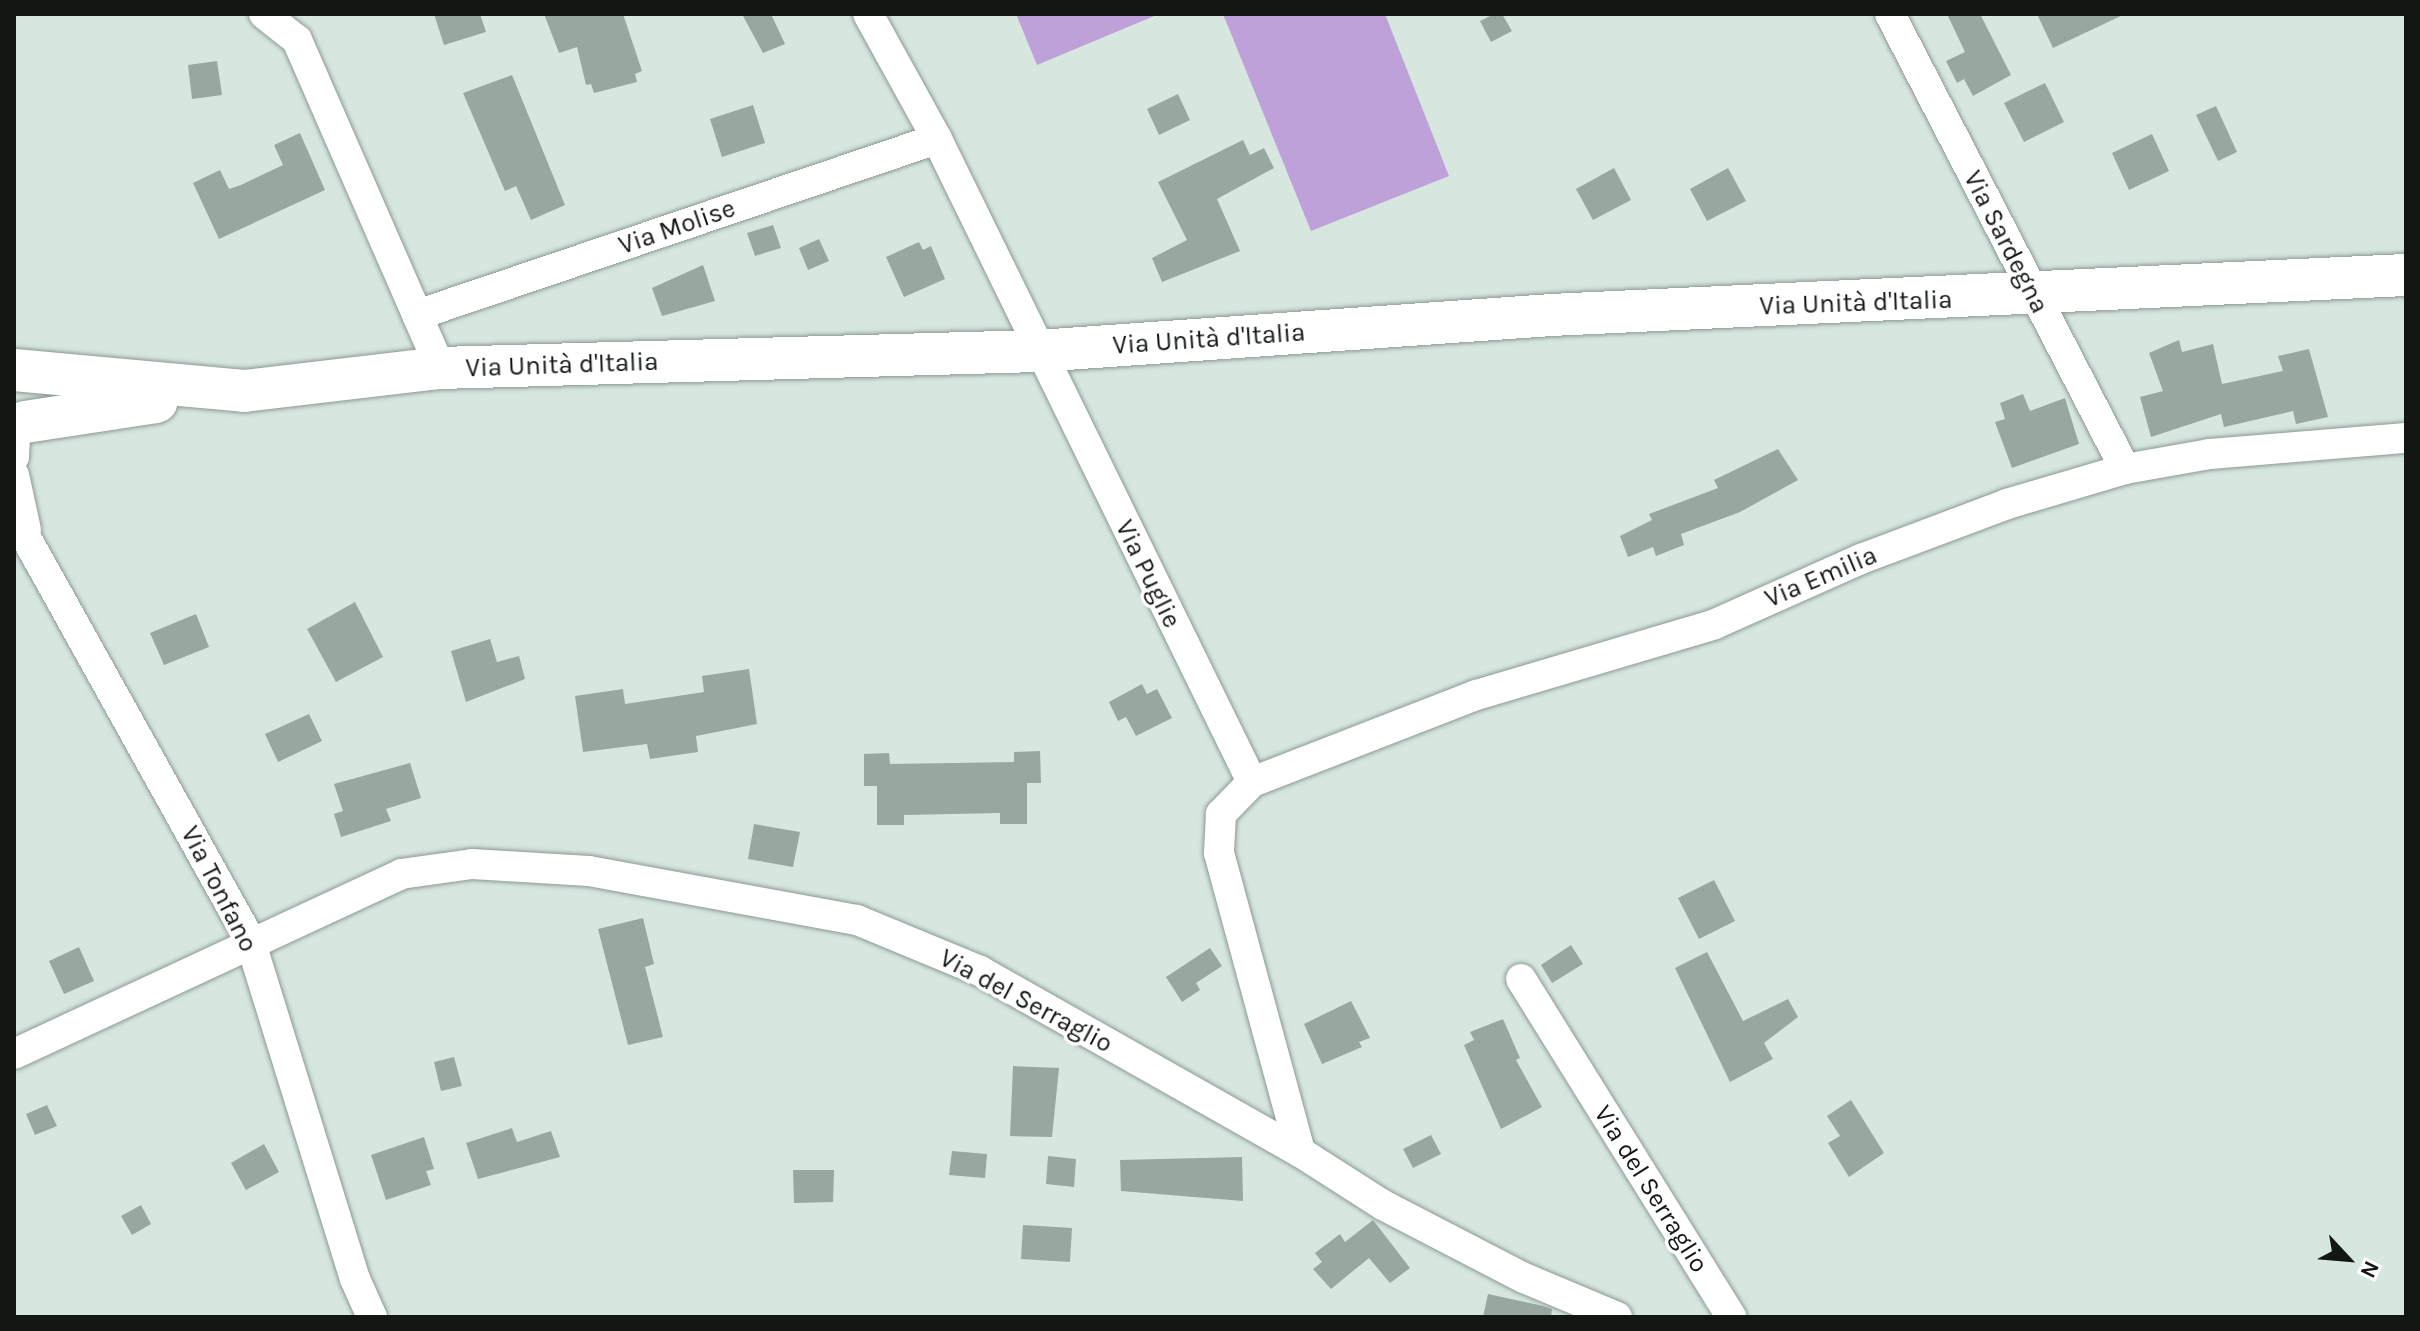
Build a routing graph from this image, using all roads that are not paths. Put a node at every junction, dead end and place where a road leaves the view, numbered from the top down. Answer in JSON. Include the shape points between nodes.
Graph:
{"nodes":[{"id":1,"x":264,"y":14,"type":"edge"},
{"id":2,"x":868,"y":14,"type":"edge"},
{"id":3,"x":1890,"y":14,"type":"edge"},
{"id":4,"x":937,"y":139,"type":"junction"},
{"id":5,"x":2406,"y":275,"type":"edge"},
{"id":6,"x":2032,"y":296,"type":"junction"},
{"id":7,"x":417,"y":315,"type":"junction"},
{"id":8,"x":1038,"y":351,"type":"junction"},
{"id":9,"x":440,"y":368,"type":"junction"},
{"id":10,"x":14,"y":370,"type":"edge"},
{"id":11,"x":244,"y":391,"type":"junction"},
{"id":12,"x":2406,"y":438,"type":"edge"},
{"id":13,"x":17,"y":440,"type":"edge"},
{"id":14,"x":2125,"y":469,"type":"junction"},
{"id":15,"x":14,"y":475,"type":"edge"},
{"id":16,"x":20,"y":523,"type":"edge"},
{"id":17,"x":1252,"y":782,"type":"junction"},
{"id":18,"x":250,"y":940,"type":"junction"},
{"id":19,"x":1521,"y":979,"type":"dead end"},
{"id":20,"x":14,"y":1054,"type":"edge"},
{"id":21,"x":1300,"y":1152,"type":"junction"},
{"id":22,"x":372,"y":1317,"type":"edge"},
{"id":23,"x":1617,"y":1317,"type":"edge"},
{"id":24,"x":1731,"y":1317,"type":"edge"}],
"edges":[{"from":1,"to":7,"type":"street","via":[[297,40]]},
{"from":2,"to":4,"type":"street","name":"Via Puglie"},
{"from":3,"to":6,"type":"street","name":"Via Sardegna"},
{"from":4,"to":7,"type":"street","name":"Via Molise"},
{"from":4,"to":8,"type":"street","name":"Via Puglie"},
{"from":5,"to":6,"type":"main road","name":"Via Unità d'Italia"},
{"from":6,"to":8,"type":"main road","name":"Via Unità d'Italia","via":[[1551,315]]},
{"from":6,"to":14,"type":"street","name":"Via Sardegna"},
{"from":7,"to":9,"type":"street"},
{"from":8,"to":9,"type":"main road","name":"Via Unità d'Italia"},
{"from":8,"to":17,"type":"street","name":"Via Puglie"},
{"from":9,"to":11,"type":"main road","name":"Via Unità d'Italia"},
{"from":10,"to":11,"type":"main road","name":"Via Unità d'Italia"},
{"from":10,"to":13,"type":"main road","via":[[28,400]]},
{"from":11,"to":13,"type":"main road"},
{"from":12,"to":14,"type":"street","name":"Via Emilia","via":[[2210,454]]},
{"from":14,"to":17,"type":"street","name":"Via Emilia","via":[[2007,504],[1861,559],[1715,624],[1476,695]]},
{"from":15,"to":16,"type":"street","name":"Via Tonfano"},
{"from":16,"to":18,"type":"street","name":"Via Tonfano"},
{"from":17,"to":21,"type":"street","via":[[1221,814],[1219,853]]},
{"from":18,"to":20,"type":"street","name":"Via del Serraglio"},
{"from":18,"to":21,"type":"street","name":"Via del Serraglio","via":[[401,874],[472,864],[589,871],[857,920],[980,971]]},
{"from":18,"to":22,"type":"street","name":"Via Tonfano","via":[[355,1279]]},
{"from":19,"to":24,"type":"street","name":"Via del Serraglio"},
{"from":21,"to":23,"type":"street","name":"Via del Serraglio","via":[[1383,1205],[1524,1278]]}]}
